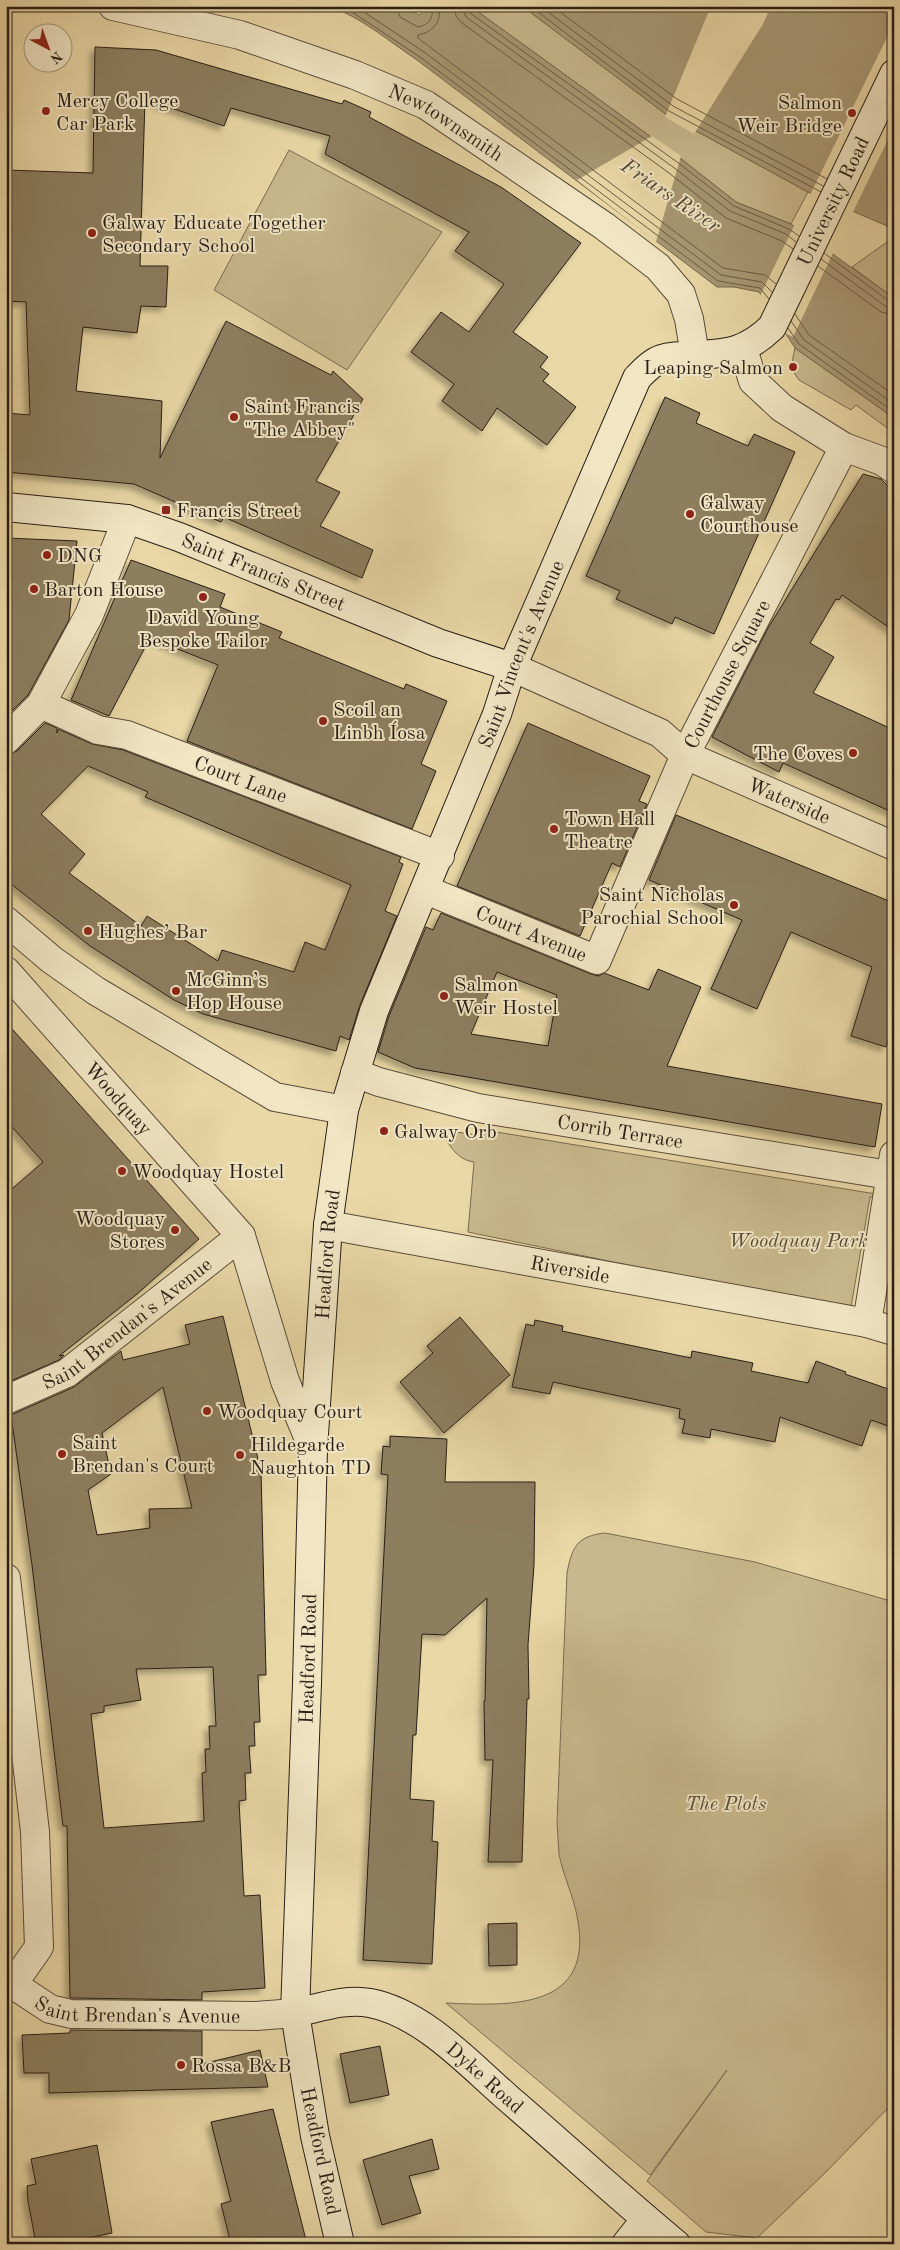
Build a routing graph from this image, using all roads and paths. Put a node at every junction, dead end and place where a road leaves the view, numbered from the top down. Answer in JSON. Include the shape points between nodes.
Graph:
{"nodes":[{"id":1,"x":113,"y":6,"type":"edge"},
{"id":2,"x":894,"y":74,"type":"edge"},
{"id":3,"x":772,"y":327,"type":"joint"},
{"id":4,"x":743,"y":349,"type":"junction"},
{"id":5,"x":695,"y":355,"type":"junction"},
{"id":6,"x":844,"y":447,"type":"junction"},
{"id":7,"x":894,"y":469,"type":"edge"},
{"id":8,"x":6,"y":507,"type":"edge"},
{"id":9,"x":127,"y":519,"type":"junction"},
{"id":10,"x":512,"y":667,"type":"junction"},
{"id":11,"x":41,"y":704,"type":"junction"},
{"id":12,"x":6,"y":740,"type":"edge"},
{"id":13,"x":685,"y":755,"type":"junction"},
{"id":14,"x":894,"y":846,"type":"edge"},
{"id":15,"x":440,"y":856,"type":"junction"},
{"id":16,"x":426,"y":890,"type":"junction"},
{"id":17,"x":6,"y":921,"type":"edge"},
{"id":18,"x":6,"y":971,"type":"edge"},
{"id":19,"x":355,"y":1073,"type":"junction"},
{"id":20,"x":344,"y":1110,"type":"junction"},
{"id":21,"x":891,"y":1165,"type":"edge"},
{"id":22,"x":328,"y":1225,"type":"junction"},
{"id":23,"x":241,"y":1236,"type":"junction"},
{"id":24,"x":867,"y":1324,"type":"junction"},
{"id":25,"x":894,"y":1331,"type":"edge"},
{"id":26,"x":6,"y":1400,"type":"edge"},
{"id":27,"x":313,"y":1449,"type":"junction"},
{"id":28,"x":6,"y":1578,"type":"edge"},
{"id":29,"x":10,"y":1982,"type":"edge"},
{"id":30,"x":295,"y":2013,"type":"junction"},
{"id":31,"x":646,"y":2219,"type":"junction"},
{"id":32,"x":340,"y":2244,"type":"edge"},
{"id":33,"x":626,"y":2244,"type":"edge"},
{"id":34,"x":676,"y":2244,"type":"edge"}],
"edges":[{"from":1,"to":5,"type":"street","name":"Newtownsmith","via":[[240,35],[355,75],[426,105],[604,226],[658,267],[682,294]]},
{"from":2,"to":3,"type":"street","name":"University Road"},
{"from":3,"to":4,"type":"street","name":"Saint Vincent's Avenue","via":[[758,341]]},
{"from":4,"to":5,"type":"street","name":"Saint Vincent's Avenue"},
{"from":4,"to":6,"type":"street","via":[[753,381],[782,408]]},
{"from":5,"to":10,"type":"street","name":"Saint Vincent's Avenue","via":[[659,359],[637,378]]},
{"from":6,"to":7,"type":"street"},
{"from":6,"to":13,"type":"street","name":"Courthouse Square"},
{"from":8,"to":9,"type":"street","name":"Saint Francis Street"},
{"from":9,"to":10,"type":"street","name":"Saint Francis Street","via":[[179,537],[438,643]]},
{"from":9,"to":11,"type":"street","via":[[89,615]]},
{"from":10,"to":13,"type":"street","name":"Courthouse Square","via":[[660,733]]},
{"from":10,"to":15,"type":"street","name":"Saint Vincent's Avenue","via":[[497,714]]},
{"from":11,"to":12,"type":"street"},
{"from":11,"to":15,"type":"street","name":"Court Lane","via":[[98,730],[127,735]]},
{"from":13,"to":14,"type":"street","name":"Waterside"},
{"from":13,"to":16,"type":"street","name":"Court Avenue","via":[[597,960]]},
{"from":15,"to":16,"type":"street","name":"Saint Vincent's Avenue"},
{"from":16,"to":19,"type":"street","name":"Saint Vincent's Avenue","via":[[374,1011]]},
{"from":17,"to":20,"type":"street","via":[[52,960],[96,991],[275,1097]]},
{"from":18,"to":23,"type":"street","name":"Woodquay"},
{"from":19,"to":20,"type":"street","name":"Headford Road"},
{"from":19,"to":21,"type":"street","name":"Corrib Terrace","via":[[478,1108]]},
{"from":20,"to":22,"type":"street","name":"Headford Road"},
{"from":21,"to":24,"type":"street"},
{"from":22,"to":24,"type":"street","name":"Riverside"},
{"from":22,"to":27,"type":"street","name":"Headford Road"},
{"from":23,"to":26,"type":"street","name":"Saint Brendan's Avenue","via":[[67,1373]]},
{"from":23,"to":27,"type":"street","name":"Woodquay","via":[[285,1381]]},
{"from":24,"to":25,"type":"street"},
{"from":27,"to":30,"type":"street","name":"Headford Road"},
{"from":28,"to":29,"type":"street","name":"Saint Brendan's Avenue","via":[[35,1832],[39,1947]]},
{"from":29,"to":30,"type":"street","name":"Saint Brendan's Avenue","via":[[50,2008],[71,2014],[256,2016]]},
{"from":30,"to":31,"type":"street","name":"Dyke Road","via":[[353,2002],[388,2008],[412,2019]]},
{"from":30,"to":32,"type":"street","name":"Headford Road","via":[[315,2136]]},
{"from":31,"to":33,"type":"street"},
{"from":31,"to":34,"type":"street","name":"Dyke Road"}]}
